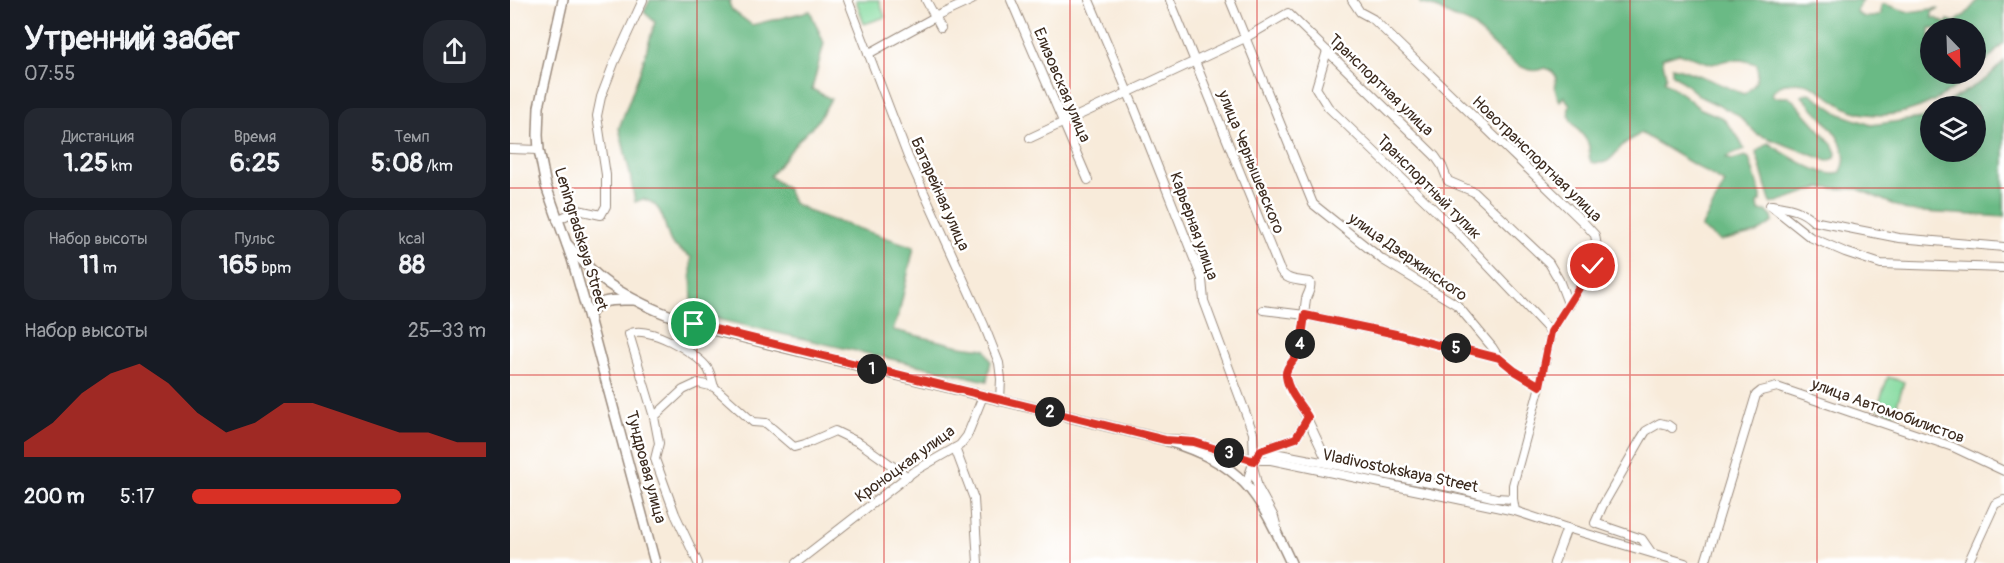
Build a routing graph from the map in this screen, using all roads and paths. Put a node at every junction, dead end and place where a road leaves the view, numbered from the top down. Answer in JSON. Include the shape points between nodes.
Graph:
{"nodes":[{"id":1,"x":563,"y":0,"type":"edge"},
{"id":2,"x":643,"y":0,"type":"edge"},
{"id":3,"x":848,"y":0,"type":"edge"},
{"id":4,"x":926,"y":0,"type":"edge"},
{"id":5,"x":972,"y":0,"type":"edge"},
{"id":6,"x":1011,"y":0,"type":"edge"},
{"id":7,"x":1089,"y":0,"type":"edge"},
{"id":8,"x":1170,"y":0,"type":"edge"},
{"id":9,"x":1230,"y":0,"type":"edge"},
{"id":10,"x":1352,"y":0,"type":"edge"},
{"id":11,"x":934,"y":17,"type":"junction"},
{"id":12,"x":941,"y":28,"type":"dead end"},
{"id":13,"x":1245,"y":38,"type":"junction"},
{"id":14,"x":1327,"y":51,"type":"junction"},
{"id":15,"x":868,"y":54,"type":"junction"},
{"id":16,"x":1195,"y":61,"type":"junction"},
{"id":17,"x":1128,"y":92,"type":"junction"},
{"id":18,"x":1063,"y":122,"type":"junction"},
{"id":19,"x":1030,"y":138,"type":"dead end"},
{"id":20,"x":510,"y":149,"type":"edge"},
{"id":21,"x":539,"y":150,"type":"junction"},
{"id":22,"x":1088,"y":180,"type":"dead end"},
{"id":23,"x":557,"y":220,"type":"junction"},
{"id":24,"x":567,"y":244,"type":"junction"},
{"id":25,"x":2004,"y":247,"type":"edge"},
{"id":26,"x":2004,"y":268,"type":"edge"},
{"id":27,"x":597,"y":275,"type":"junction"},
{"id":28,"x":579,"y":283,"type":"junction"},
{"id":29,"x":634,"y":300,"type":"junction"},
{"id":30,"x":1569,"y":306,"type":"junction"},
{"id":31,"x":1263,"y":310,"type":"dead end"},
{"id":32,"x":1305,"y":315,"type":"junction"},
{"id":33,"x":589,"y":318,"type":"junction"},
{"id":34,"x":1551,"y":332,"type":"junction"},
{"id":35,"x":1499,"y":358,"type":"junction"},
{"id":36,"x":606,"y":379,"type":"joint"},
{"id":37,"x":1540,"y":386,"type":"junction"},
{"id":38,"x":714,"y":387,"type":"junction"},
{"id":39,"x":983,"y":396,"type":"junction"},
{"id":40,"x":1000,"y":400,"type":"junction"},
{"id":41,"x":654,"y":417,"type":"junction"},
{"id":42,"x":1308,"y":417,"type":"junction"},
{"id":43,"x":1672,"y":428,"type":"dead end"},
{"id":44,"x":1165,"y":440,"type":"junction"},
{"id":45,"x":956,"y":448,"type":"junction"},
{"id":46,"x":1261,"y":450,"type":"junction"},
{"id":47,"x":1254,"y":463,"type":"junction"},
{"id":48,"x":1328,"y":463,"type":"junction"},
{"id":49,"x":2004,"y":471,"type":"edge"},
{"id":50,"x":908,"y":477,"type":"junction"},
{"id":51,"x":1246,"y":484,"type":"junction"},
{"id":52,"x":1513,"y":499,"type":"junction"},
{"id":53,"x":2004,"y":500,"type":"edge"},
{"id":54,"x":1515,"y":511,"type":"junction"},
{"id":55,"x":1567,"y":528,"type":"junction"},
{"id":56,"x":1278,"y":535,"type":"junction"},
{"id":57,"x":1650,"y":552,"type":"junction"},
{"id":58,"x":655,"y":561,"type":"edge"},
{"id":59,"x":698,"y":563,"type":"edge"},
{"id":60,"x":796,"y":563,"type":"edge"},
{"id":61,"x":978,"y":563,"type":"edge"},
{"id":62,"x":1291,"y":563,"type":"edge"},
{"id":63,"x":1554,"y":563,"type":"edge"},
{"id":64,"x":1685,"y":563,"type":"edge"},
{"id":65,"x":1705,"y":563,"type":"edge"},
{"id":66,"x":1968,"y":563,"type":"edge"}],
"edges":[{"from":1,"to":21,"type":"main road","name":"Leningradskaya Street","via":[[539,107]]},
{"from":2,"to":23,"type":"street","via":[[601,96],[597,116],[606,175],[606,206],[601,214],[578,210]]},
{"from":3,"to":15,"type":"street","name":"Батарейная улица"},
{"from":4,"to":11,"type":"street"},
{"from":5,"to":11,"type":"street"},
{"from":6,"to":18,"type":"street","name":"Елизовская улица"},
{"from":7,"to":17,"type":"street","name":"Карьерная улица"},
{"from":8,"to":16,"type":"street","name":"улица Чернышевского"},
{"from":9,"to":13,"type":"street","name":"улица Дзержинского"},
{"from":10,"to":30,"type":"street","name":"Новотранспортная улица","via":[[1360,12],[1373,18],[1593,231],[1598,247],[1596,257]]},
{"from":11,"to":12,"type":"street"},
{"from":11,"to":15,"type":"street"},
{"from":13,"to":14,"type":"street","name":"Транспортная улица","via":[[1288,13]]},
{"from":13,"to":16,"type":"street","name":"Транспортная улица"},
{"from":13,"to":35,"type":"street","name":"улица Дзержинского","via":[[1313,204],[1383,260],[1457,305]]},
{"from":14,"to":30,"type":"street","name":"Транспортная улица","via":[[1435,156],[1448,181],[1474,192],[1549,263]]},
{"from":14,"to":34,"type":"street","name":"Транспортный тупик","via":[[1316,88],[1328,107],[1443,218]]},
{"from":15,"to":40,"type":"street","name":"Батарейная улица","via":[[908,157],[999,363]]},
{"from":16,"to":17,"type":"street","name":"Транспортная улица"},
{"from":16,"to":32,"type":"street","name":"улица Чернышевского","via":[[1279,268],[1287,278],[1310,282]]},
{"from":17,"to":18,"type":"street","name":"Транспортная улица"},
{"from":17,"to":47,"type":"street","name":"Карьерная улица","via":[[1202,279],[1204,301],[1254,433]]},
{"from":18,"to":19,"type":"street","name":"Транспортная улица"},
{"from":18,"to":22,"type":"street","name":"Елизовская улица"},
{"from":20,"to":21,"type":"street"},
{"from":21,"to":23,"type":"main road","name":"Leningradskaya Street"},
{"from":23,"to":24,"type":"main road","name":"Leningradskaya Street"},
{"from":24,"to":27,"type":"main road","name":"Vladivostokskaya Street"},
{"from":24,"to":28,"type":"main road","name":"Leningradskaya Street"},
{"from":25,"to":26,"type":"street","via":[[1891,236],[1813,221],[1797,209],[1770,205],[1810,237],[1881,264]]},
{"from":27,"to":28,"type":"main road","via":[[584,273]]},
{"from":27,"to":29,"type":"main road","name":"Vladivostokskaya Street"},
{"from":28,"to":33,"type":"main road","name":"Leningradskaya Street"},
{"from":29,"to":33,"type":"main road","via":[[598,304]]},
{"from":29,"to":39,"type":"main road","name":"Vladivostokskaya Street","via":[[713,330]]},
{"from":30,"to":34,"type":"street","name":"Новотранспортная улица"},
{"from":31,"to":32,"type":"street"},
{"from":32,"to":35,"type":"street"},
{"from":32,"to":42,"type":"street","via":[[1297,355],[1286,376]]},
{"from":33,"to":36,"type":"main road","name":"Leningradskaya Street"},
{"from":34,"to":37,"type":"street","name":"Новотранспортная улица"},
{"from":35,"to":37,"type":"street","name":"улица Дзержинского"},
{"from":36,"to":58,"type":"main road","name":"Тундровая улица"},
{"from":37,"to":52,"type":"street","name":"Новотранспортная улица"},
{"from":38,"to":41,"type":"street","via":[[698,383],[690,386]]},
{"from":38,"to":41,"type":"street","via":[[707,367],[682,346],[655,334],[631,333],[630,342]]},
{"from":38,"to":50,"type":"street","via":[[753,422],[766,423],[794,447],[835,431],[860,443]]},
{"from":39,"to":40,"type":"main road","name":"Vladivostokskaya Street"},
{"from":39,"to":45,"type":"street","name":"Кроноцкая улица","via":[[967,436]]},
{"from":40,"to":44,"type":"main road","name":"Vladivostokskaya Street"},
{"from":41,"to":59,"type":"street","via":[[659,443],[655,459]]},
{"from":42,"to":46,"type":"street","via":[[1296,438]]},
{"from":42,"to":48,"type":"street"},
{"from":43,"to":57,"type":"street","via":[[1660,423],[1646,431],[1595,523],[1642,539]]},
{"from":44,"to":47,"type":"street","name":"Vladivostokskaya Street","via":[[1194,442]]},
{"from":44,"to":51,"type":"main road","via":[[1214,458]]},
{"from":45,"to":50,"type":"street","name":"Кроноцкая улица"},
{"from":45,"to":61,"type":"street","via":[[974,500]]},
{"from":46,"to":47,"type":"street"},
{"from":46,"to":48,"type":"street"},
{"from":47,"to":51,"type":"street","name":"Карьерная улица"},
{"from":47,"to":54,"type":"street","name":"Vladivostokskaya Street","via":[[1271,460]]},
{"from":47,"to":56,"type":"street","name":"Карьерная улица","via":[[1258,488],[1274,517]]},
{"from":48,"to":52,"type":"street"},
{"from":49,"to":65,"type":"street","name":"улица Автомобилистов","via":[[1953,447],[1777,387],[1761,390],[1756,395]]},
{"from":50,"to":60,"type":"street","name":"Кроноцкая улица"},
{"from":51,"to":56,"type":"main road"},
{"from":52,"to":54,"type":"street","name":"Новотранспортная улица"},
{"from":53,"to":66,"type":"street","via":[[1995,504]]},
{"from":54,"to":55,"type":"street","name":"Vladivostokskaya Street"},
{"from":55,"to":57,"type":"street","name":"Vladivostokskaya Street"},
{"from":55,"to":63,"type":"street"},
{"from":56,"to":62,"type":"main road"},
{"from":57,"to":64,"type":"street","name":"Vladivostokskaya Street"}]}
